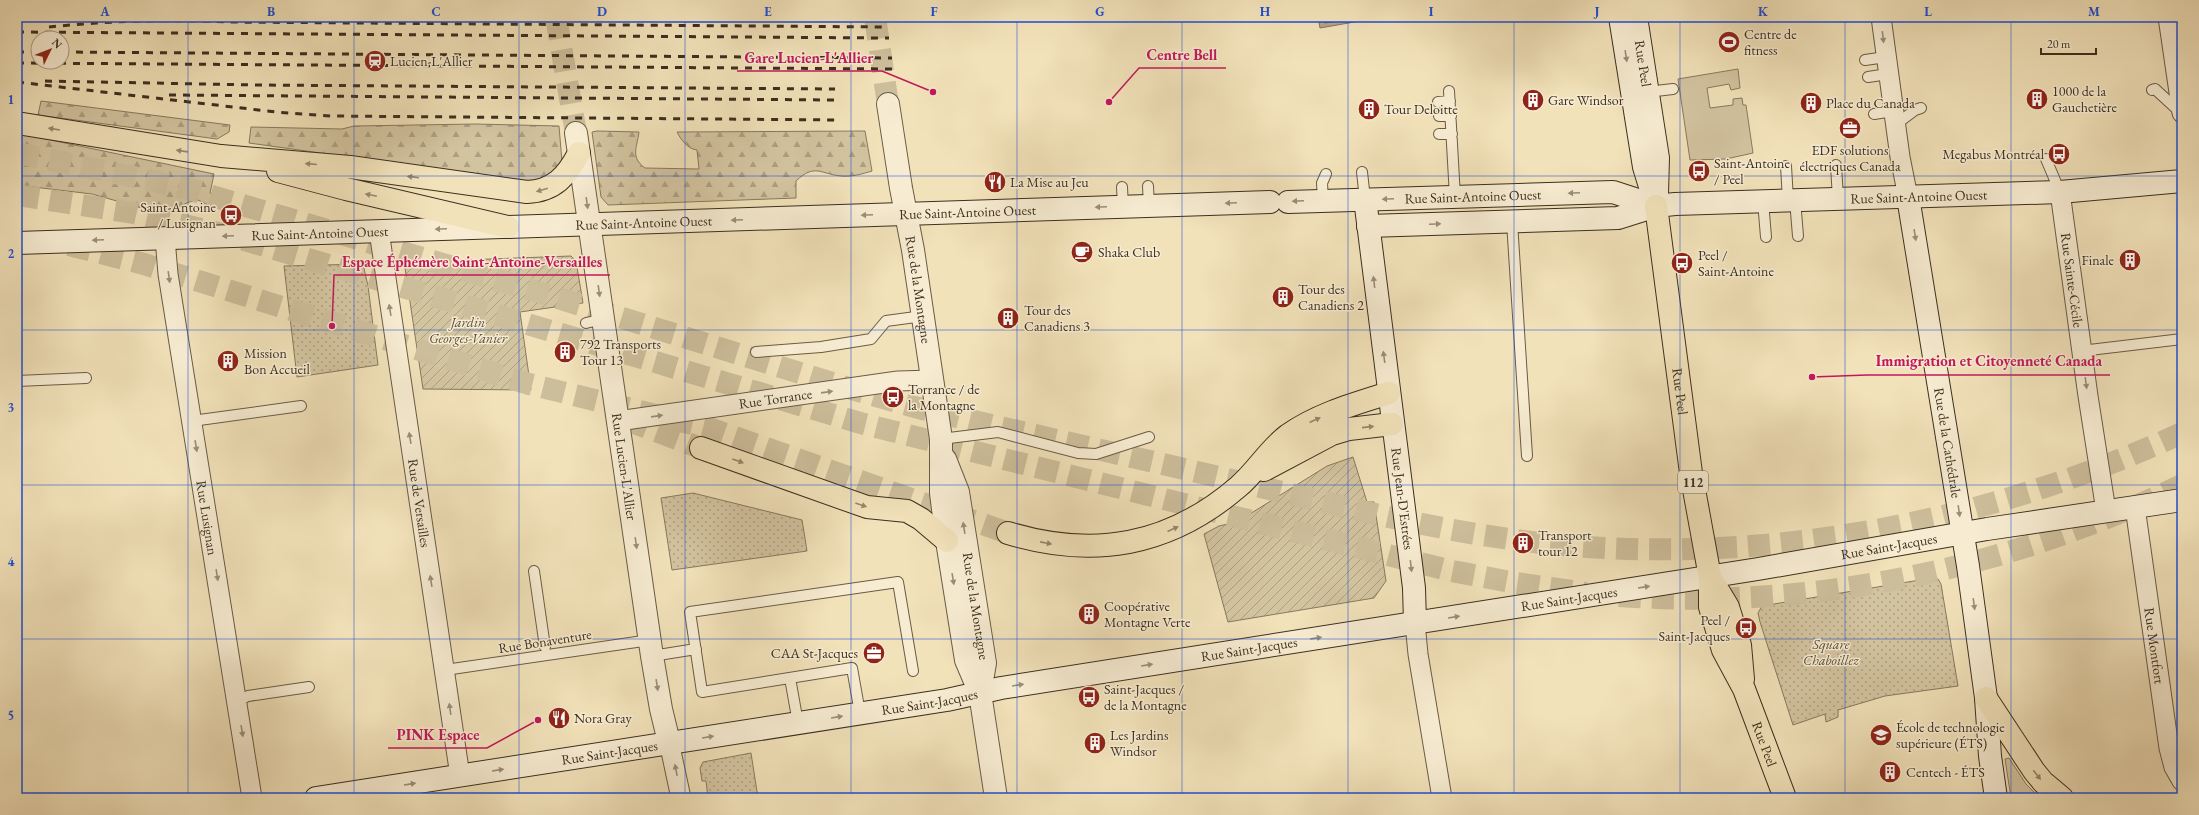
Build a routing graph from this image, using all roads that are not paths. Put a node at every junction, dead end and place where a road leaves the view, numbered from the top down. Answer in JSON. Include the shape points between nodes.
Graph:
{"nodes":[{"id":1,"x":1620,"y":17,"type":"edge"},
{"id":2,"x":1636,"y":17,"type":"edge"},
{"id":3,"x":1881,"y":17,"type":"edge"},
{"id":4,"x":2168,"y":17,"type":"edge"},
{"id":5,"x":1865,"y":60,"type":"dead end"},
{"id":6,"x":1887,"y":65,"type":"junction"},
{"id":7,"x":1868,"y":77,"type":"dead end"},
{"id":8,"x":1673,"y":89,"type":"dead end"},
{"id":9,"x":2152,"y":90,"type":"dead end"},
{"id":10,"x":1450,"y":91,"type":"dead end"},
{"id":11,"x":1450,"y":101,"type":"junction"},
{"id":12,"x":1438,"y":102,"type":"dead end"},
{"id":13,"x":888,"y":104,"type":"tunnel mouth"},
{"id":14,"x":1652,"y":104,"type":"junction"},
{"id":15,"x":1921,"y":108,"type":"dead end"},
{"id":16,"x":2182,"y":113,"type":"edge"},
{"id":17,"x":1874,"y":114,"type":"dead end"},
{"id":18,"x":1439,"y":116,"type":"dead end"},
{"id":19,"x":1451,"y":116,"type":"junction"},
{"id":20,"x":1894,"y":118,"type":"junction"},
{"id":21,"x":17,"y":123,"type":"edge"},
{"id":22,"x":1440,"y":134,"type":"dead end"},
{"id":23,"x":1452,"y":134,"type":"junction"},
{"id":24,"x":221,"y":156,"type":"junction"},
{"id":25,"x":2046,"y":159,"type":"dead end"},
{"id":26,"x":1836,"y":165,"type":"dead end"},
{"id":27,"x":1786,"y":166,"type":"dead end"},
{"id":28,"x":1362,"y":172,"type":"dead end"},
{"id":29,"x":1326,"y":174,"type":"dead end"},
{"id":30,"x":2182,"y":181,"type":"edge"},
{"id":31,"x":2060,"y":192,"type":"junction"},
{"id":32,"x":1455,"y":197,"type":"junction"},
{"id":33,"x":1908,"y":197,"type":"junction"},
{"id":34,"x":1838,"y":198,"type":"junction"},
{"id":35,"x":1365,"y":200,"type":"junction"},
{"id":36,"x":1792,"y":200,"type":"junction"},
{"id":37,"x":1323,"y":201,"type":"junction"},
{"id":38,"x":1763,"y":201,"type":"junction"},
{"id":39,"x":1656,"y":206,"type":"junction"},
{"id":40,"x":906,"y":214,"type":"junction"},
{"id":41,"x":1512,"y":222,"type":"junction"},
{"id":42,"x":590,"y":225,"type":"junction"},
{"id":43,"x":1368,"y":226,"type":"junction"},
{"id":44,"x":508,"y":227,"type":"junction"},
{"id":45,"x":379,"y":231,"type":"junction"},
{"id":46,"x":1798,"y":236,"type":"dead end"},
{"id":47,"x":1766,"y":237,"type":"dead end"},
{"id":48,"x":165,"y":238,"type":"junction"},
{"id":49,"x":17,"y":243,"type":"edge"},
{"id":50,"x":923,"y":316,"type":"junction"},
{"id":51,"x":2182,"y":339,"type":"edge"},
{"id":52,"x":2081,"y":351,"type":"junction"},
{"id":53,"x":756,"y":352,"type":"dead end"},
{"id":54,"x":86,"y":378,"type":"dead end"},
{"id":55,"x":932,"y":380,"type":"junction"},
{"id":56,"x":17,"y":381,"type":"edge"},
{"id":57,"x":1389,"y":394,"type":"junction"},
{"id":58,"x":301,"y":406,"type":"dead end"},
{"id":59,"x":192,"y":420,"type":"junction"},
{"id":60,"x":618,"y":421,"type":"junction"},
{"id":61,"x":1392,"y":424,"type":"junction"},
{"id":62,"x":1149,"y":437,"type":"dead end"},
{"id":63,"x":941,"y":445,"type":"junction"},
{"id":64,"x":702,"y":448,"type":"tunnel mouth"},
{"id":65,"x":1527,"y":456,"type":"dead end"},
{"id":66,"x":1245,"y":480,"type":"junction"},
{"id":67,"x":2182,"y":500,"type":"edge"},
{"id":68,"x":2135,"y":507,"type":"junction"},
{"id":69,"x":2106,"y":511,"type":"junction"},
{"id":70,"x":1008,"y":533,"type":"tunnel mouth"},
{"id":71,"x":1963,"y":534,"type":"junction"},
{"id":72,"x":947,"y":541,"type":"junction"},
{"id":73,"x":534,"y":571,"type":"dead end"},
{"id":74,"x":1710,"y":577,"type":"junction"},
{"id":75,"x":1415,"y":623,"type":"junction"},
{"id":76,"x":545,"y":647,"type":"dead end"},
{"id":77,"x":651,"y":648,"type":"junction"},
{"id":78,"x":696,"y":649,"type":"junction"},
{"id":79,"x":445,"y":670,"type":"junction"},
{"id":80,"x":912,"y":671,"type":"dead end"},
{"id":81,"x":790,"y":678,"type":"junction"},
{"id":82,"x":309,"y":687,"type":"dead end"},
{"id":83,"x":980,"y":693,"type":"junction"},
{"id":84,"x":1986,"y":698,"type":"junction"},
{"id":85,"x":237,"y":701,"type":"junction"},
{"id":86,"x":860,"y":714,"type":"junction"},
{"id":87,"x":798,"y":723,"type":"junction"},
{"id":88,"x":670,"y":742,"type":"junction"},
{"id":89,"x":460,"y":776,"type":"junction"},
{"id":90,"x":2182,"y":781,"type":"edge"},
{"id":91,"x":252,"y":798,"type":"edge"},
{"id":92,"x":316,"y":798,"type":"edge"},
{"id":93,"x":681,"y":798,"type":"edge"},
{"id":94,"x":996,"y":798,"type":"edge"},
{"id":95,"x":1442,"y":798,"type":"edge"},
{"id":96,"x":1785,"y":798,"type":"edge"},
{"id":97,"x":1996,"y":798,"type":"edge"},
{"id":98,"x":2062,"y":798,"type":"edge"}],
"edges":[{"from":1,"to":39,"type":"main road","name":"Rue Peel","number":"112","one_way":true,"via":[[1644,168]]},
{"from":2,"to":14,"type":"main road","name":"Rue Peel","number":"112"},
{"from":3,"to":6,"type":"street","name":"Rue de la Cathédrale","one_way":true},
{"from":4,"to":16,"type":"street"},
{"from":5,"to":6,"type":"lane"},
{"from":6,"to":7,"type":"lane"},
{"from":6,"to":20,"type":"street","name":"Rue de la Cathédrale"},
{"from":8,"to":14,"type":"lane"},
{"from":9,"to":16,"type":"lane"},
{"from":10,"to":11,"type":"lane"},
{"from":11,"to":12,"type":"lane"},
{"from":11,"to":19,"type":"lane"},
{"from":13,"to":40,"type":"main road","name":"Rue de la Montagne"},
{"from":14,"to":39,"type":"main road","name":"Rue Peel","number":"112","via":[[1659,167]]},
{"from":15,"to":20,"type":"lane"},
{"from":17,"to":20,"type":"lane"},
{"from":18,"to":19,"type":"lane"},
{"from":19,"to":23,"type":"lane"},
{"from":20,"to":33,"type":"street","name":"Rue de la Cathédrale"},
{"from":24,"to":21,"type":"main road","one_way":true},
{"from":22,"to":23,"type":"lane"},
{"from":23,"to":32,"type":"lane"},
{"from":24,"to":42,"type":"main road","name":"Rue Lucien-L'Allier","via":[[350,168],[527,192],[543,190],[556,184],[567,174],[578,143]]},
{"from":44,"to":24,"type":"main road","one_way":true,"via":[[346,189]]},
{"from":25,"to":31,"type":"lane"},
{"from":26,"to":34,"type":"lane"},
{"from":27,"to":36,"type":"lane"},
{"from":28,"to":35,"type":"lane"},
{"from":29,"to":37,"type":"lane","via":[[1322,183]]},
{"from":30,"to":31,"type":"main road","name":"Rue Saint-Antoine Ouest"},
{"from":31,"to":33,"type":"main road","name":"Rue Saint-Antoine Ouest"},
{"from":31,"to":52,"type":"street","name":"Rue Sainte-Cécile"},
{"from":32,"to":35,"type":"main road","name":"Rue Saint-Antoine Ouest","one_way":true},
{"from":39,"to":32,"type":"main road","name":"Rue Saint-Antoine Ouest","one_way":true,"via":[[1613,192]]},
{"from":33,"to":34,"type":"main road","name":"Rue Saint-Antoine Ouest"},
{"from":33,"to":71,"type":"main road","name":"Rue de la Cathédrale","one_way":true},
{"from":34,"to":36,"type":"main road","name":"Rue Saint-Antoine Ouest"},
{"from":35,"to":37,"type":"main road","name":"Rue Saint-Antoine Ouest"},
{"from":35,"to":43,"type":"main road","name":"Rue Jean-D'Estrées"},
{"from":36,"to":38,"type":"main road","name":"Rue Saint-Antoine Ouest"},
{"from":36,"to":46,"type":"lane"},
{"from":37,"to":40,"type":"main road","name":"Rue Saint-Antoine Ouest","one_way":true,"via":[[1279,202],[1148,196]]},
{"from":38,"to":39,"type":"main road","name":"Rue Saint-Antoine Ouest"},
{"from":38,"to":47,"type":"lane"},
{"from":39,"to":41,"type":"main road","name":"Rue Saint-Antoine Ouest","via":[[1618,218]]},
{"from":39,"to":74,"type":"main road","name":"Rue Peel","number":"112","via":[[1691,473]]},
{"from":40,"to":42,"type":"main road","name":"Rue Saint-Antoine Ouest","one_way":true},
{"from":40,"to":50,"type":"main road","name":"Rue de la Montagne"},
{"from":43,"to":41,"type":"main road","name":"Rue Saint-Antoine Ouest","one_way":true},
{"from":41,"to":65,"type":"lane"},
{"from":42,"to":44,"type":"main road","name":"Rue Saint-Antoine Ouest"},
{"from":42,"to":60,"type":"main road","name":"Rue Lucien-L'Allier","one_way":true,"via":[[594,321]]},
{"from":57,"to":43,"type":"main road","name":"Rue Jean-D'Estrées","one_way":true},
{"from":44,"to":45,"type":"main road","name":"Rue Saint-Antoine Ouest","one_way":true},
{"from":45,"to":48,"type":"main road","name":"Rue Saint-Antoine Ouest","one_way":true},
{"from":79,"to":45,"type":"street","name":"Rue de Versailles","one_way":true},
{"from":48,"to":49,"type":"main road","name":"Rue Saint-Antoine Ouest","one_way":true},
{"from":48,"to":59,"type":"street","name":"Rue Lusignan","one_way":true,"via":[[168,274]]},
{"from":50,"to":53,"type":"lane","via":[[886,321],[871,340]]},
{"from":50,"to":55,"type":"main road","name":"Rue de la Montagne"},
{"from":51,"to":52,"type":"lane"},
{"from":52,"to":69,"type":"street","name":"Rue Sainte-Cécile","one_way":true},
{"from":54,"to":56,"type":"lane"},
{"from":60,"to":55,"type":"street","name":"Rue Torrance","one_way":true,"via":[[903,381]]},
{"from":55,"to":63,"type":"main road","name":"Rue de la Montagne"},
{"from":57,"to":61,"type":"main road","name":"Rue Jean-D'Estrées"},
{"from":66,"to":57,"type":"main road","one_way":true,"via":[[1282,440],[1303,426],[1336,411]]},
{"from":58,"to":59,"type":"lane"},
{"from":59,"to":85,"type":"street","name":"Rue Lusignan","one_way":true},
{"from":60,"to":77,"type":"main road","name":"Rue Lucien-L'Allier","one_way":true},
{"from":66,"to":61,"type":"main road","one_way":true,"via":[[1332,434],[1349,429]]},
{"from":61,"to":75,"type":"main road","name":"Rue Jean-D'Estrées","one_way":true,"via":[[1414,588]]},
{"from":62,"to":63,"type":"lane","via":[[1096,454],[1078,453],[998,432]]},
{"from":63,"to":72,"type":"main road","name":"Rue de la Montagne","via":[[941,493]]},
{"from":83,"to":63,"type":"main road","name":"Rue de la Montagne","one_way":true,"via":[[985,663],[958,492]]},
{"from":64,"to":72,"type":"main road","one_way":true,"via":[[867,507],[904,510],[921,519]]},
{"from":70,"to":66,"type":"main road","one_way":true,"via":[[1041,542],[1072,546],[1102,546],[1140,540],[1166,532],[1191,520],[1219,502]]},
{"from":67,"to":68,"type":"main road","name":"Rue Saint-Jacques"},
{"from":68,"to":69,"type":"main road","name":"Rue Saint-Jacques"},
{"from":68,"to":90,"type":"street","name":"Rue Montfort","via":[[2169,748],[2174,767]]},
{"from":69,"to":71,"type":"main road","name":"Rue Saint-Jacques"},
{"from":71,"to":74,"type":"main road","name":"Rue Saint-Jacques"},
{"from":71,"to":84,"type":"main road","name":"Rue de la Cathédrale","one_way":true},
{"from":72,"to":83,"type":"main road","name":"Rue de la Montagne","one_way":true,"via":[[968,668]]},
{"from":73,"to":76,"type":"lane"},
{"from":75,"to":74,"type":"main road","name":"Rue Saint-Jacques","one_way":true},
{"from":74,"to":96,"type":"main road","name":"Rue Peel","number":"112","via":[[1728,606],[1740,645],[1744,689]]},
{"from":83,"to":75,"type":"main road","name":"Rue Saint-Jacques","one_way":true},
{"from":75,"to":95,"type":"street","name":"Rue Jean-D'Estrées"},
{"from":77,"to":78,"type":"lane","name":"Rue Bonaventure"},
{"from":77,"to":79,"type":"lane","name":"Rue Bonaventure"},
{"from":77,"to":88,"type":"main road","name":"Rue Lucien-L'Allier","one_way":true,"via":[[661,709]]},
{"from":78,"to":80,"type":"lane","via":[[690,612],[898,582]]},
{"from":78,"to":81,"type":"lane","via":[[702,692]]},
{"from":89,"to":79,"type":"street","name":"Rue de Versailles","one_way":true},
{"from":81,"to":86,"type":"lane","via":[[852,668]]},
{"from":81,"to":87,"type":"lane"},
{"from":82,"to":85,"type":"lane","via":[[248,696]]},
{"from":83,"to":86,"type":"main road","name":"Rue Saint-Jacques"},
{"from":83,"to":94,"type":"main road","name":"Rue de la Montagne"},
{"from":84,"to":97,"type":"main road","name":"Rue de la Cathédrale"},
{"from":84,"to":98,"type":"main road","one_way":true,"via":[[2034,771]]},
{"from":85,"to":91,"type":"street","name":"Rue Lusignan","one_way":true},
{"from":87,"to":86,"type":"main road","name":"Rue Saint-Jacques","one_way":true},
{"from":88,"to":87,"type":"main road","name":"Rue Saint-Jacques","one_way":true},
{"from":89,"to":88,"type":"main road","name":"Rue Saint-Jacques","one_way":true},
{"from":93,"to":88,"type":"street","name":"Rue Lucien-L'Allier","one_way":true},
{"from":92,"to":89,"type":"main road","name":"Rue Saint-Jacques","one_way":true}]}
